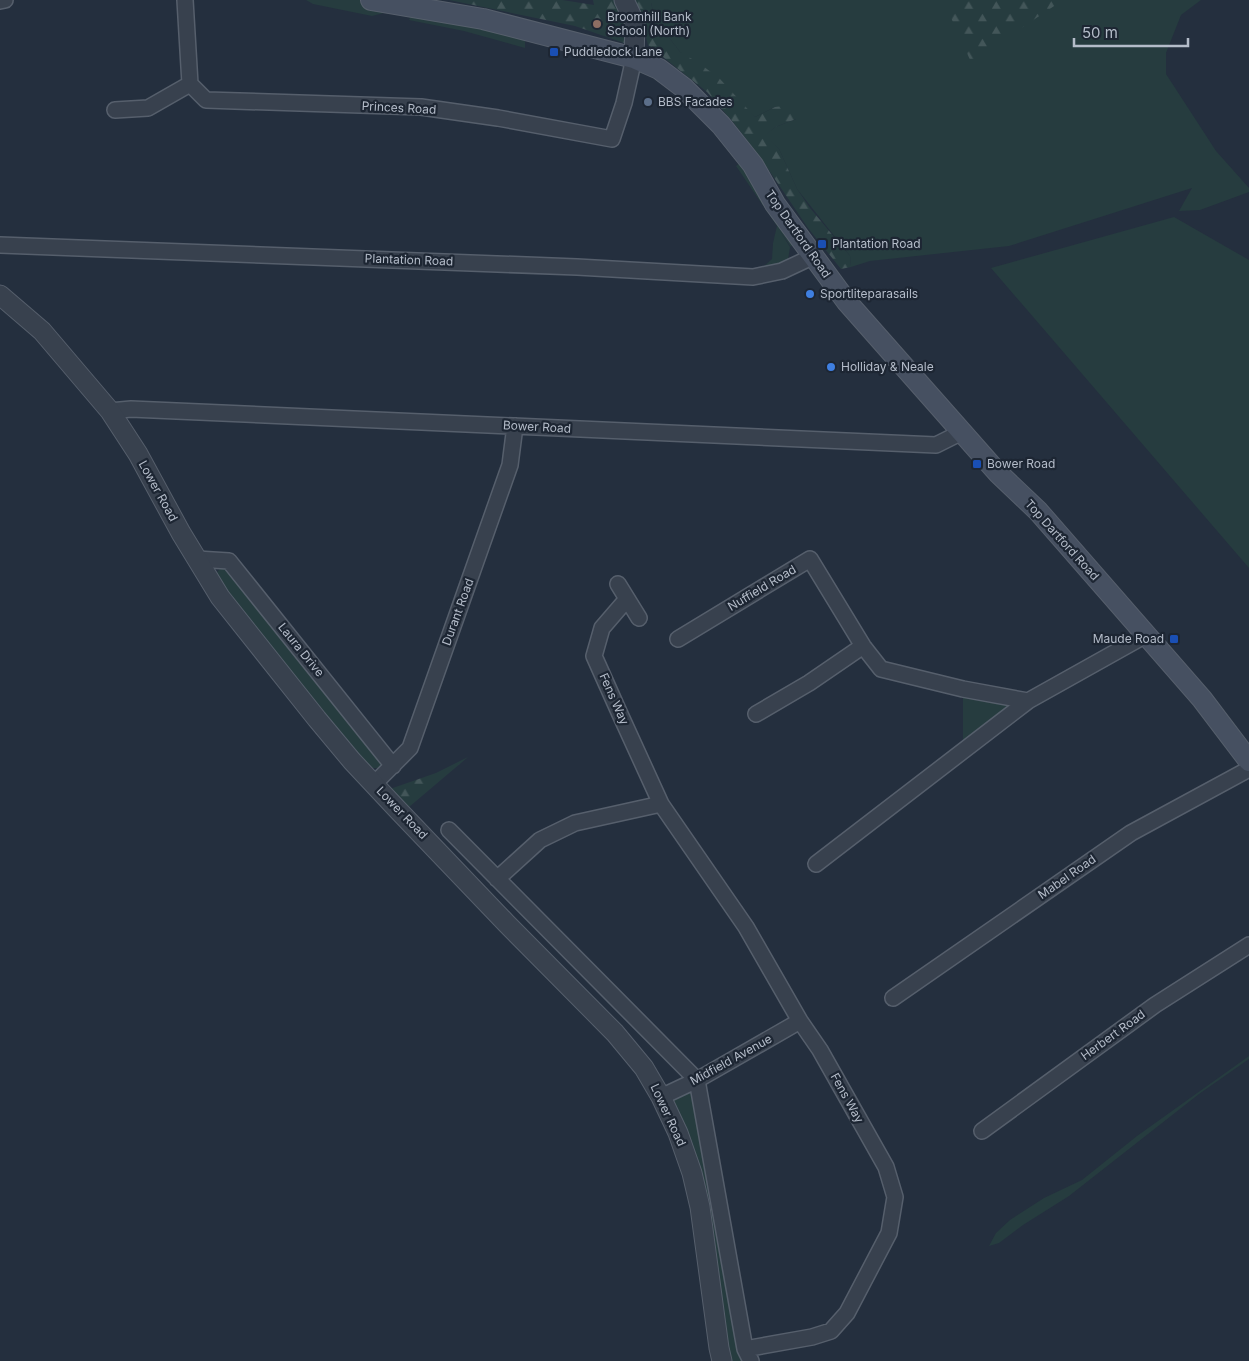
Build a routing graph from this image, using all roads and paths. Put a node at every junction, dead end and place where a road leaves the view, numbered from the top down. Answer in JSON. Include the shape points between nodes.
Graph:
{"nodes":[{"id":1,"x":4,"y":0,"type":"edge"},
{"id":2,"x":185,"y":0,"type":"edge"},
{"id":3,"x":371,"y":0,"type":"edge"},
{"id":4,"x":624,"y":0,"type":"edge"},
{"id":5,"x":0,"y":1,"type":"edge"},
{"id":6,"x":634,"y":58,"type":"junction"},
{"id":7,"x":190,"y":84,"type":"junction"},
{"id":8,"x":114,"y":110,"type":"dead end"},
{"id":9,"x":0,"y":246,"type":"edge"},
{"id":10,"x":814,"y":256,"type":"junction"},
{"id":11,"x":0,"y":295,"type":"edge"},
{"id":12,"x":110,"y":411,"type":"junction"},
{"id":13,"x":515,"y":426,"type":"junction"},
{"id":14,"x":962,"y":432,"type":"junction"},
{"id":15,"x":197,"y":559,"type":"junction"},
{"id":16,"x":618,"y":584,"type":"dead end"},
{"id":17,"x":627,"y":599,"type":"junction"},
{"id":18,"x":639,"y":618,"type":"dead end"},
{"id":19,"x":1146,"y":635,"type":"junction"},
{"id":20,"x":678,"y":639,"type":"dead end"},
{"id":21,"x":862,"y":646,"type":"junction"},
{"id":22,"x":1028,"y":701,"type":"junction"},
{"id":23,"x":756,"y":714,"type":"dead end"},
{"id":24,"x":1249,"y":761,"type":"edge"},
{"id":25,"x":394,"y":766,"type":"junction"},
{"id":26,"x":1249,"y":769,"type":"edge"},
{"id":27,"x":374,"y":784,"type":"junction"},
{"id":28,"x":661,"y":804,"type":"junction"},
{"id":29,"x":449,"y":830,"type":"dead end"},
{"id":30,"x":816,"y":864,"type":"dead end"},
{"id":31,"x":497,"y":879,"type":"junction"},
{"id":32,"x":1249,"y":945,"type":"edge"},
{"id":33,"x":893,"y":998,"type":"dead end"},
{"id":34,"x":800,"y":1021,"type":"junction"},
{"id":35,"x":697,"y":1080,"type":"junction"},
{"id":36,"x":661,"y":1097,"type":"junction"},
{"id":37,"x":982,"y":1131,"type":"dead end"},
{"id":38,"x":748,"y":1355,"type":"edge"},
{"id":39,"x":722,"y":1361,"type":"edge"}],
"edges":[{"from":1,"to":5,"type":"street"},
{"from":2,"to":7,"type":"street"},
{"from":3,"to":6,"type":"main road","name":"Top Dartford Road","via":[[483,19]]},
{"from":4,"to":6,"type":"street","via":[[635,23]]},
{"from":6,"to":7,"type":"street","name":"Princes Road","via":[[612,139],[421,107],[206,100]]},
{"from":6,"to":10,"type":"main road","name":"Top Dartford Road","via":[[659,70],[684,88],[721,125],[753,165],[775,204]]},
{"from":7,"to":8,"type":"street","via":[[148,108]]},
{"from":9,"to":10,"type":"street","name":"Plantation Road","via":[[577,266],[754,277],[782,271]]},
{"from":10,"to":14,"type":"main road","name":"Top Dartford Road","via":[[847,302]]},
{"from":11,"to":12,"type":"street","name":"Lower Road","via":[[42,331]]},
{"from":12,"to":13,"type":"street","name":"Bower Road","via":[[131,409]]},
{"from":12,"to":15,"type":"street","name":"Lower Road"},
{"from":13,"to":14,"type":"street","name":"Bower Road","via":[[936,445]]},
{"from":13,"to":25,"type":"street","name":"Durant Road","via":[[510,465],[410,748]]},
{"from":14,"to":19,"type":"main road","name":"Top Dartford Road","via":[[1038,511]]},
{"from":15,"to":25,"type":"street","name":"Laura Drive","via":[[229,560]]},
{"from":15,"to":27,"type":"street","name":"Lower Road","via":[[220,597],[316,719]]},
{"from":16,"to":17,"type":"street"},
{"from":17,"to":18,"type":"street"},
{"from":17,"to":28,"type":"street","name":"Fens Way","via":[[602,628],[594,656]]},
{"from":19,"to":22,"type":"street"},
{"from":19,"to":24,"type":"main road","name":"Top Dartford Road","via":[[1202,699]]},
{"from":20,"to":21,"type":"street","name":"Nuffield Road","via":[[810,559]]},
{"from":21,"to":22,"type":"street","name":"Nuffield Road","via":[[881,669]]},
{"from":21,"to":23,"type":"street","via":[[809,683]]},
{"from":22,"to":30,"type":"street"},
{"from":25,"to":27,"type":"street","name":"Durant Road"},
{"from":26,"to":33,"type":"street","name":"Mabel Road","via":[[1131,833]]},
{"from":27,"to":36,"type":"street","name":"Lower Road","via":[[615,1033],[644,1068]]},
{"from":28,"to":31,"type":"street","via":[[575,823],[540,840]]},
{"from":28,"to":34,"type":"street","name":"Fens Way","via":[[746,927]]},
{"from":29,"to":31,"type":"street"},
{"from":31,"to":35,"type":"street"},
{"from":32,"to":37,"type":"street","name":"Herbert Road","via":[[1155,1005]]},
{"from":34,"to":35,"type":"street","name":"Midfield Avenue"},
{"from":34,"to":38,"type":"street","name":"Fens Way","via":[[820,1050],[890,1176],[894,1197],[889,1233],[847,1313],[831,1331]]},
{"from":35,"to":36,"type":"street","name":"Midfield Avenue"},
{"from":35,"to":38,"type":"street"},
{"from":36,"to":39,"type":"street","name":"Lower Road","via":[[678,1133],[700,1207]]}]}
